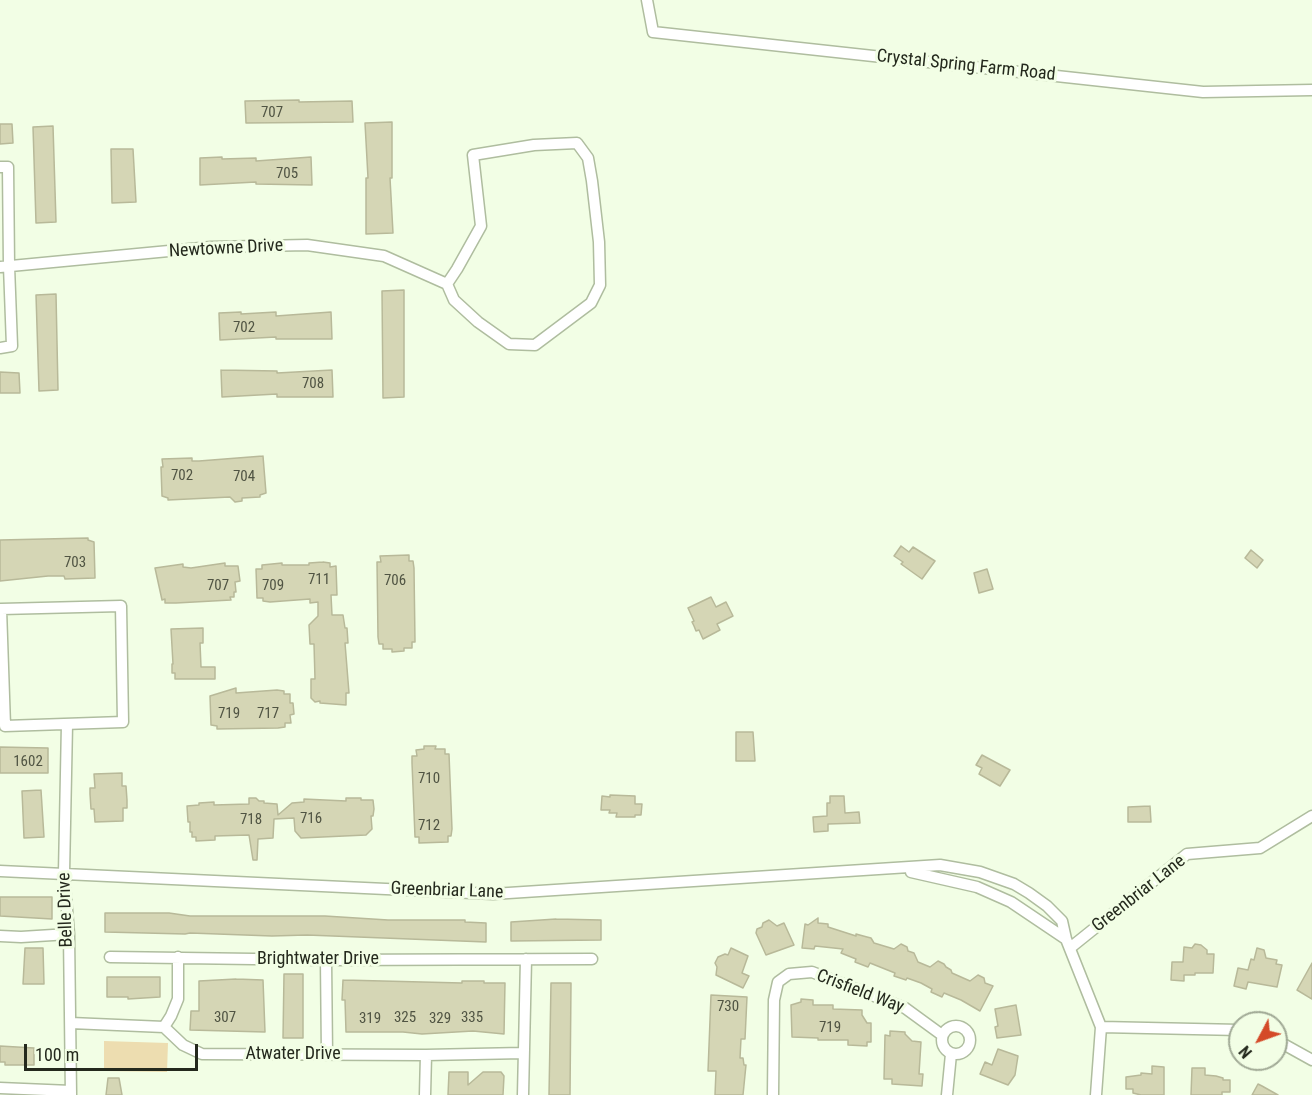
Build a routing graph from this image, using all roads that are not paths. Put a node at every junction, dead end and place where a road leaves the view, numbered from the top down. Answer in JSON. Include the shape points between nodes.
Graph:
{"nodes":[{"id":1,"x":647,"y":0,"type":"edge"},
{"id":2,"x":1312,"y":90,"type":"edge"},
{"id":3,"x":0,"y":167,"type":"edge"},
{"id":4,"x":5,"y":266,"type":"edge"},
{"id":5,"x":447,"y":284,"type":"junction"},
{"id":6,"x":0,"y":348,"type":"edge"},
{"id":7,"x":1,"y":657,"type":"edge"},
{"id":8,"x":2,"y":682,"type":"edge"},
{"id":9,"x":68,"y":724,"type":"junction"},
{"id":10,"x":1312,"y":816,"type":"edge"},
{"id":11,"x":893,"y":869,"type":"junction"},
{"id":12,"x":0,"y":871,"type":"edge"},
{"id":13,"x":64,"y":873,"type":"junction"},
{"id":14,"x":69,"y":934,"type":"junction"},
{"id":15,"x":0,"y":936,"type":"edge"},
{"id":16,"x":1068,"y":943,"type":"junction"},
{"id":17,"x":110,"y":957,"type":"dead end"},
{"id":18,"x":178,"y":957,"type":"junction"},
{"id":19,"x":526,"y":959,"type":"junction"},
{"id":20,"x":592,"y":959,"type":"dead end"},
{"id":21,"x":326,"y":960,"type":"junction"},
{"id":22,"x":71,"y":1023,"type":"junction"},
{"id":23,"x":1101,"y":1027,"type":"junction"},
{"id":24,"x":164,"y":1028,"type":"junction"},
{"id":25,"x":1228,"y":1030,"type":"edge"},
{"id":26,"x":942,"y":1035,"type":"junction"},
{"id":27,"x":1288,"y":1047,"type":"edge"},
{"id":28,"x":523,"y":1053,"type":"junction"},
{"id":29,"x":951,"y":1054,"type":"junction"},
{"id":30,"x":327,"y":1055,"type":"junction"},
{"id":31,"x":426,"y":1055,"type":"junction"},
{"id":32,"x":1312,"y":1060,"type":"edge"},
{"id":33,"x":0,"y":1088,"type":"edge"},
{"id":34,"x":71,"y":1093,"type":"edge"},
{"id":35,"x":425,"y":1095,"type":"edge"},
{"id":36,"x":523,"y":1095,"type":"edge"},
{"id":37,"x":773,"y":1095,"type":"edge"},
{"id":38,"x":947,"y":1095,"type":"edge"},
{"id":39,"x":1096,"y":1095,"type":"edge"}],
"edges":[{"from":1,"to":2,"type":"street","name":"Crystal Spring Farm Road","via":[[653,32],[1203,92]]},
{"from":3,"to":4,"type":"street","via":[[9,167]]},
{"from":4,"to":5,"type":"street","name":"Newtowne Drive","via":[[211,247],[307,245],[384,256]]},
{"from":4,"to":6,"type":"street","via":[[12,346]]},
{"from":5,"to":5,"type":"street","via":[[481,225],[473,155],[576,143],[588,158],[599,242],[600,285],[591,303],[535,345],[509,344],[454,300]]},
{"from":7,"to":8,"type":"street"},
{"from":7,"to":9,"type":"street","via":[[1,609],[121,606],[123,722]]},
{"from":8,"to":9,"type":"street","via":[[5,726]]},
{"from":9,"to":13,"type":"street","name":"Belle Drive"},
{"from":10,"to":16,"type":"street","name":"Greenbriar Lane","via":[[1260,848],[1187,854]]},
{"from":11,"to":13,"type":"street","name":"Greenbriar Lane","via":[[493,894]]},
{"from":11,"to":16,"type":"street","via":[[977,887],[1011,902]]},
{"from":11,"to":16,"type":"street","via":[[940,865],[980,872],[1014,884],[1062,921]]},
{"from":12,"to":13,"type":"street","name":"Greenbriar Lane"},
{"from":13,"to":14,"type":"street","name":"Belle Drive"},
{"from":14,"to":15,"type":"street"},
{"from":14,"to":22,"type":"street","name":"Belle Drive"},
{"from":16,"to":23,"type":"street"},
{"from":17,"to":18,"type":"street","name":"Brightwater Drive"},
{"from":18,"to":21,"type":"street","name":"Brightwater Drive"},
{"from":18,"to":24,"type":"street","via":[[178,999]]},
{"from":19,"to":20,"type":"street","name":"Brightwater Drive"},
{"from":19,"to":21,"type":"street","name":"Brightwater Drive"},
{"from":19,"to":28,"type":"street"},
{"from":21,"to":30,"type":"street"},
{"from":22,"to":24,"type":"street"},
{"from":22,"to":34,"type":"street","name":"Belle Drive"},
{"from":23,"to":25,"type":"street"},
{"from":23,"to":39,"type":"street"},
{"from":24,"to":30,"type":"street","name":"Atwater Drive","via":[[183,1045],[202,1053]]},
{"from":26,"to":29,"type":"street","name":"Crisfield Way","via":[[943,1046]]},
{"from":26,"to":29,"type":"street","via":[[950,1027],[961,1026],[969,1034],[969,1045],[962,1053]]},
{"from":26,"to":37,"type":"street","name":"Crisfield Way","via":[[905,1008],[812,972],[789,974],[777,982],[774,1000]]},
{"from":27,"to":32,"type":"street"},
{"from":28,"to":31,"type":"street","name":"Atwater Drive"},
{"from":28,"to":36,"type":"street"},
{"from":29,"to":38,"type":"street"},
{"from":30,"to":31,"type":"street","name":"Atwater Drive"},
{"from":31,"to":35,"type":"street"},
{"from":33,"to":34,"type":"street"}]}
